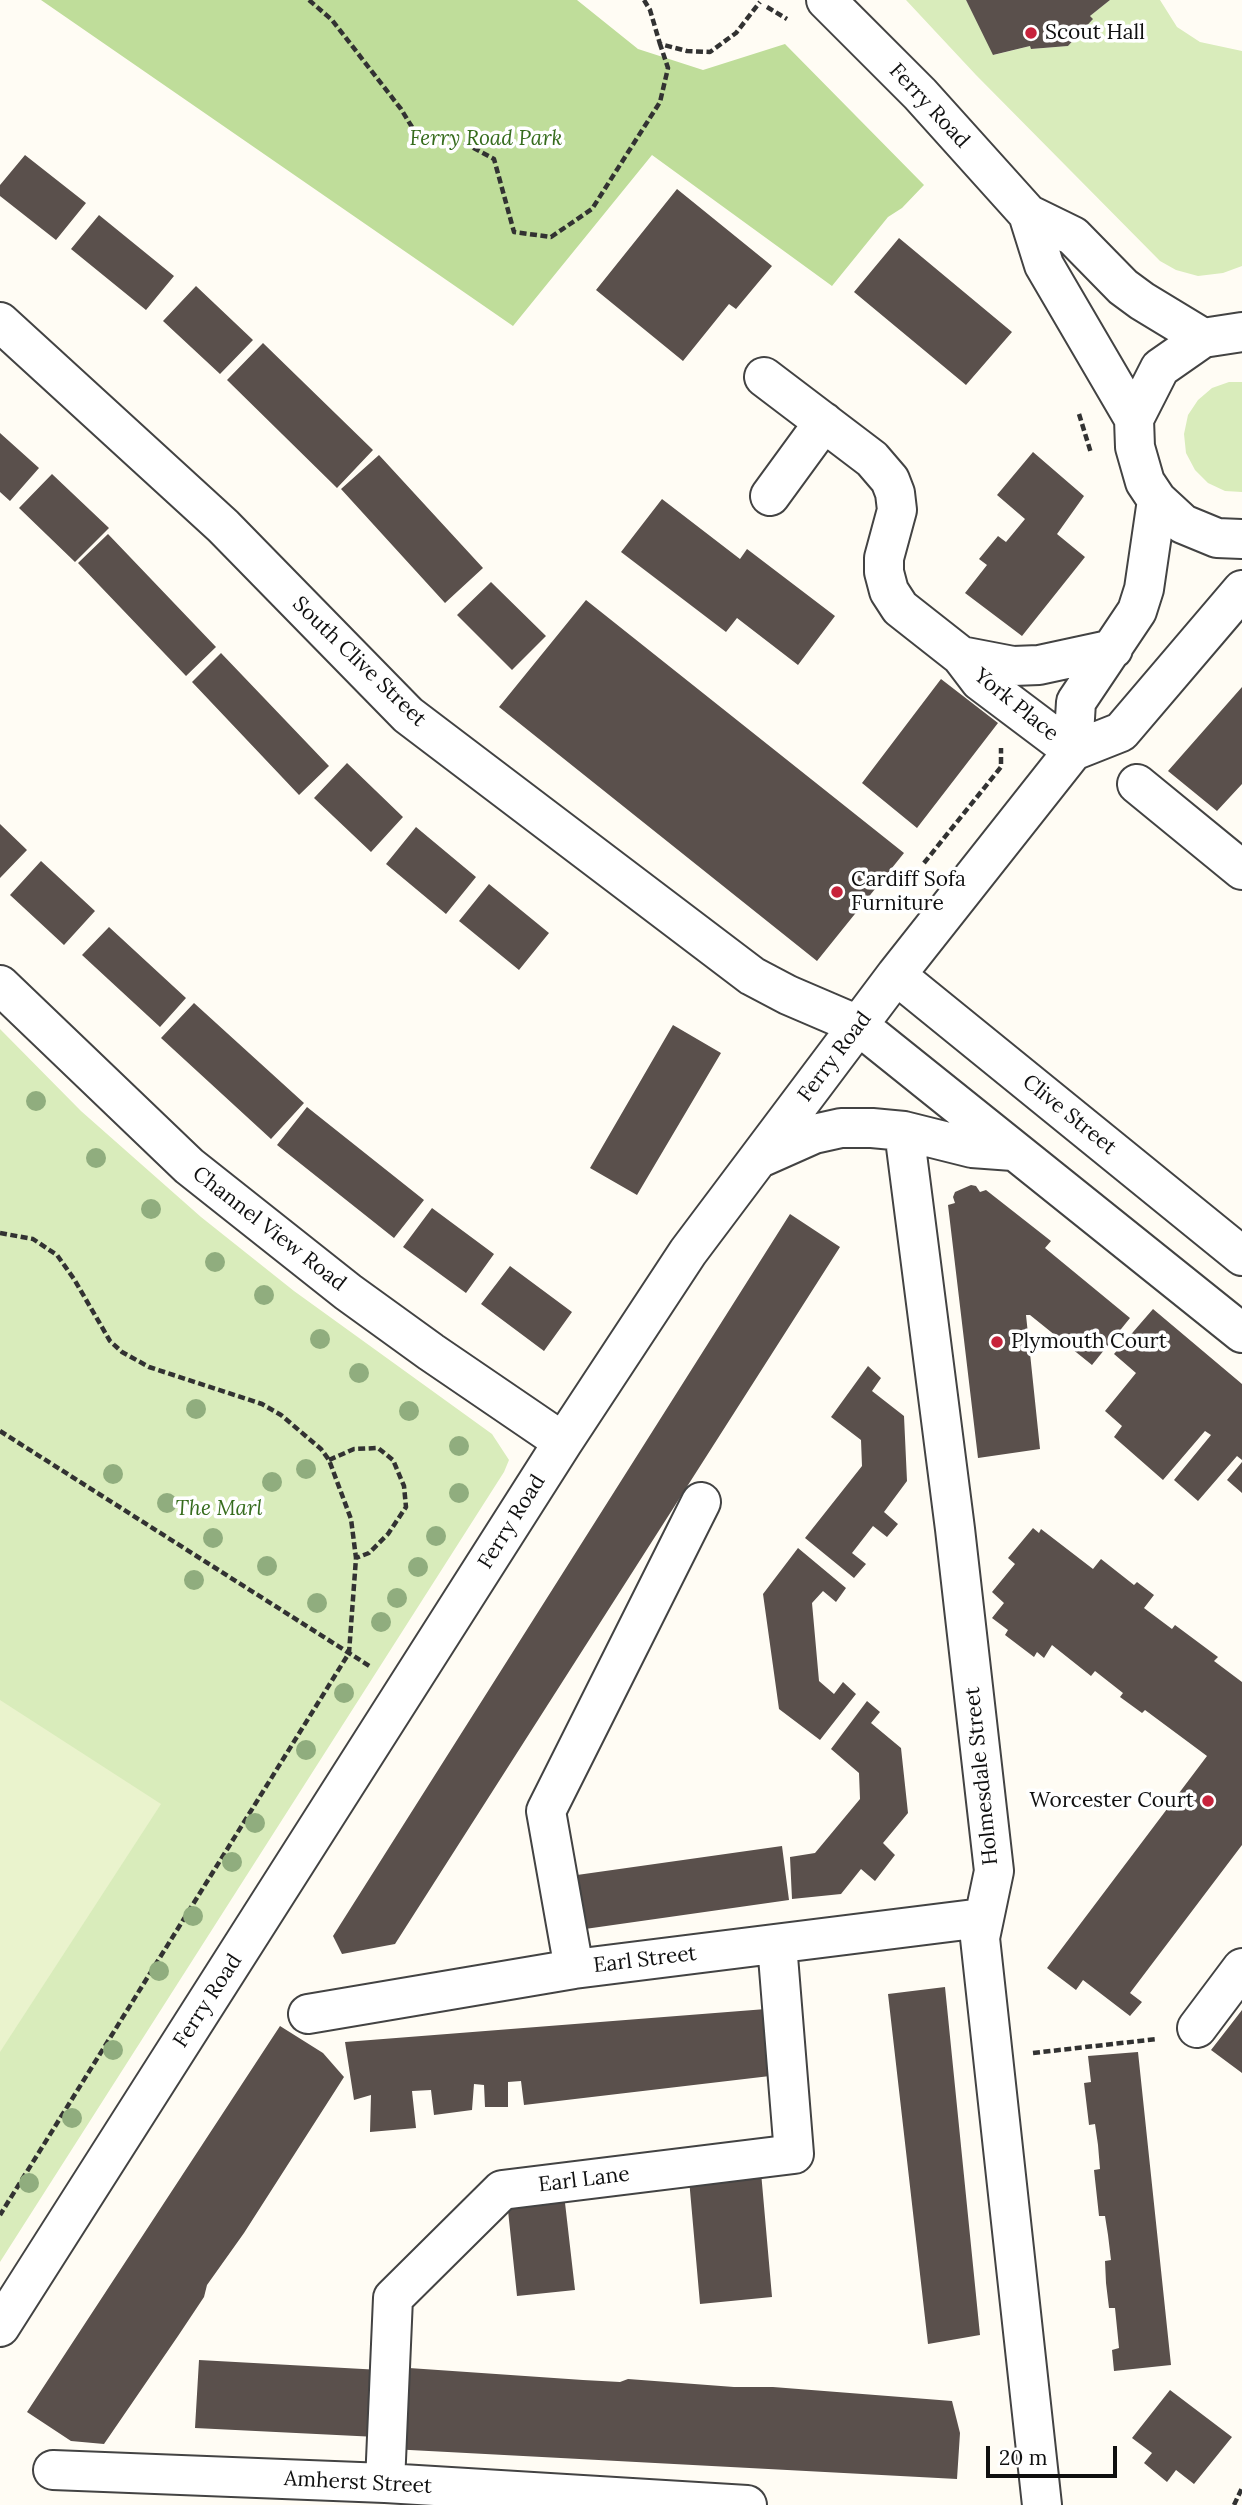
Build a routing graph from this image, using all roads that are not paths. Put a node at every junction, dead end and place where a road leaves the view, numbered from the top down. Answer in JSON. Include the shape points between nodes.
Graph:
{"nodes":[{"id":1,"x":827,"y":0,"type":"edge"},
{"id":2,"x":1028,"y":214,"type":"junction"},
{"id":3,"x":0,"y":322,"type":"edge"},
{"id":4,"x":1232,"y":332,"type":"edge"},
{"id":5,"x":764,"y":377,"type":"dead end"},
{"id":6,"x":1134,"y":419,"type":"junction"},
{"id":7,"x":824,"y":422,"type":"junction"},
{"id":8,"x":770,"y":496,"type":"dead end"},
{"id":9,"x":1157,"y":500,"type":"junction"},
{"id":10,"x":1242,"y":539,"type":"edge"},
{"id":11,"x":1242,"y":590,"type":"edge"},
{"id":12,"x":1113,"y":649,"type":"junction"},
{"id":13,"x":961,"y":656,"type":"junction"},
{"id":14,"x":1073,"y":751,"type":"junction"},
{"id":15,"x":1137,"y":784,"type":"dead end"},
{"id":16,"x":1242,"y":870,"type":"edge"},
{"id":17,"x":896,"y":975,"type":"junction"},
{"id":18,"x":0,"y":985,"type":"edge"},
{"id":19,"x":858,"y":1025,"type":"junction"},
{"id":20,"x":904,"y":1131,"type":"junction"},
{"id":21,"x":1013,"y":1151,"type":"junction"},
{"id":22,"x":758,"y":1159,"type":"junction"},
{"id":23,"x":1242,"y":1256,"type":"edge"},
{"id":24,"x":1242,"y":1333,"type":"edge"},
{"id":25,"x":563,"y":1442,"type":"junction"},
{"id":26,"x":701,"y":1502,"type":"dead end"},
{"id":27,"x":982,"y":1918,"type":"junction"},
{"id":28,"x":777,"y":1944,"type":"junction"},
{"id":29,"x":1242,"y":1968,"type":"edge"},
{"id":30,"x":574,"y":1969,"type":"junction"},
{"id":31,"x":309,"y":2014,"type":"dead end"},
{"id":32,"x":1197,"y":2028,"type":"road end"},
{"id":33,"x":0,"y":2327,"type":"edge"},
{"id":34,"x":53,"y":2470,"type":"dead end"},
{"id":35,"x":375,"y":2490,"type":"edge"},
{"id":36,"x":747,"y":2505,"type":"edge"},
{"id":37,"x":1042,"y":2505,"type":"edge"}],
"edges":[{"from":1,"to":2,"type":"street","name":"Ferry Road"},
{"from":2,"to":4,"type":"street","name":"Ferry Road","via":[[1073,236],[1142,302]]},
{"from":2,"to":6,"type":"street","name":"Ferry Road","via":[[1044,265]]},
{"from":3,"to":19,"type":"street","name":"South Clive Street","via":[[223,526],[408,715],[752,976]]},
{"from":4,"to":6,"type":"street","name":"Ferry Road","via":[[1160,368]]},
{"from":5,"to":7,"type":"street","name":"York Place"},
{"from":6,"to":9,"type":"street","name":"Ferry Road","via":[[1135,447],[1145,482]]},
{"from":7,"to":8,"type":"street"},
{"from":7,"to":13,"type":"street","name":"York Place","via":[[872,458],[895,493],[897,510],[884,558],[889,591],[900,608]]},
{"from":9,"to":10,"type":"street","name":"Ferry Road","via":[[1183,524],[1217,538]]},
{"from":9,"to":12,"type":"street","via":[[1144,589],[1137,611]]},
{"from":11,"to":14,"type":"street","via":[[1121,732]]},
{"from":12,"to":13,"type":"street","name":"York Place","via":[[1039,665],[1013,666]]},
{"from":12,"to":14,"type":"street","via":[[1076,702]]},
{"from":13,"to":14,"type":"street","name":"York Place","via":[[980,681]]},
{"from":14,"to":17,"type":"street","name":"Ferry Road"},
{"from":15,"to":16,"type":"street"},
{"from":17,"to":19,"type":"street","name":"Ferry Road"},
{"from":17,"to":23,"type":"street","name":"Clive Street"},
{"from":18,"to":25,"type":"street","name":"Channel View Road","via":[[198,1173],[348,1292]]},
{"from":19,"to":21,"type":"street"},
{"from":19,"to":22,"type":"street","name":"Ferry Road"},
{"from":20,"to":21,"type":"street","via":[[972,1148]]},
{"from":20,"to":22,"type":"street","via":[[841,1128],[814,1134]]},
{"from":20,"to":27,"type":"street","name":"Holmesdale Street","via":[[994,1871]]},
{"from":21,"to":24,"type":"street"},
{"from":22,"to":25,"type":"street","name":"Ferry Road","via":[[688,1252]]},
{"from":25,"to":33,"type":"street","name":"Ferry Road"},
{"from":26,"to":30,"type":"street","via":[[546,1811]]},
{"from":27,"to":28,"type":"street","name":"Earl Street"},
{"from":27,"to":37,"type":"street","name":"Holmesdale Street","via":[[980,1938]]},
{"from":28,"to":30,"type":"street","name":"Earl Street"},
{"from":28,"to":35,"type":"street","name":"Earl Lane","via":[[794,2154],[502,2190],[393,2298]]},
{"from":29,"to":32,"type":"street"},
{"from":30,"to":31,"type":"street","name":"Earl Street"},
{"from":34,"to":35,"type":"street","name":"Amherst Street"},
{"from":35,"to":36,"type":"street","name":"Amherst Street"}]}
